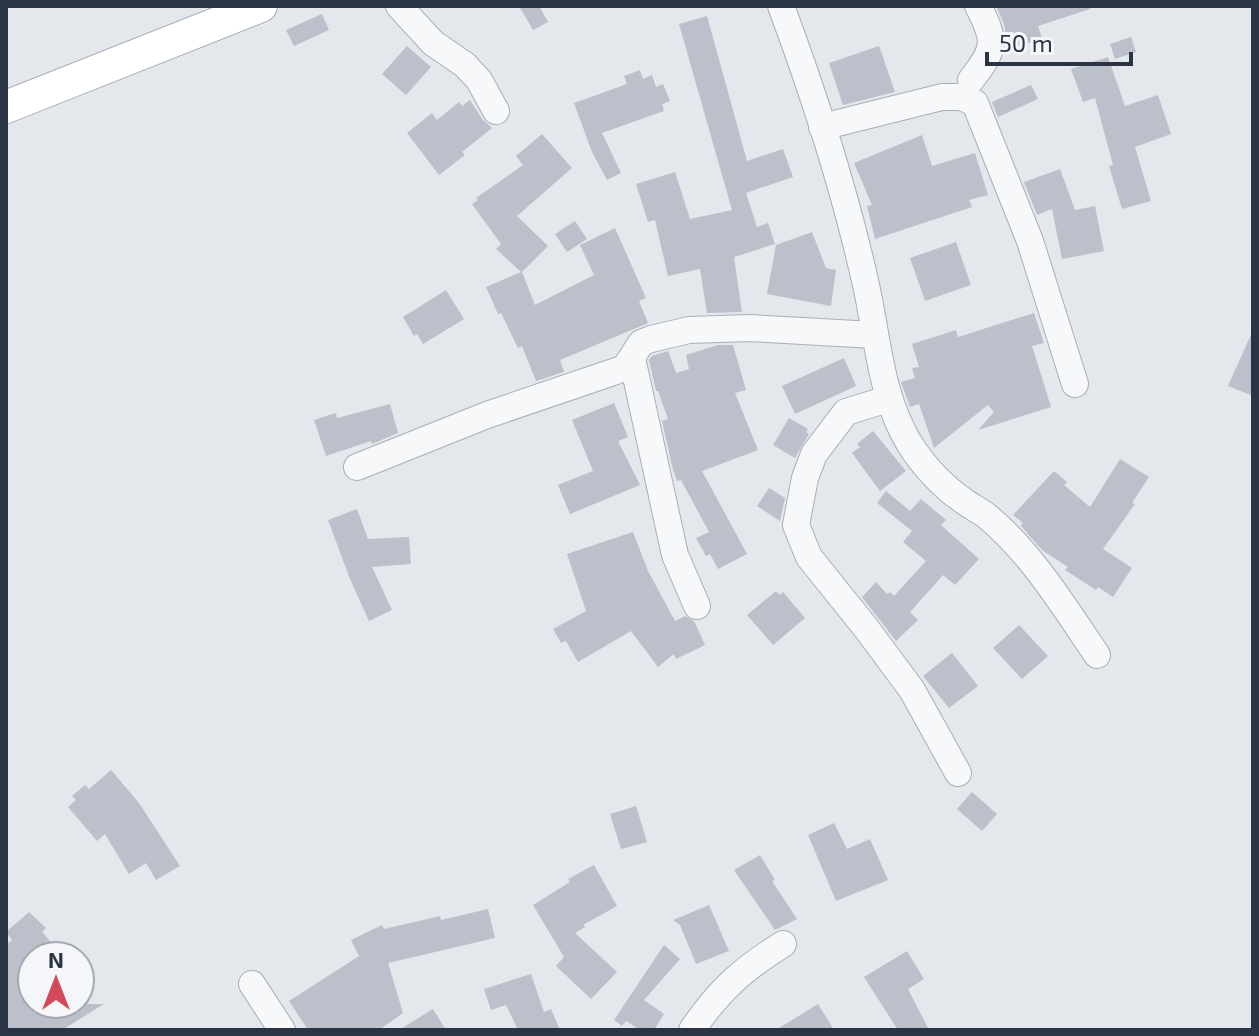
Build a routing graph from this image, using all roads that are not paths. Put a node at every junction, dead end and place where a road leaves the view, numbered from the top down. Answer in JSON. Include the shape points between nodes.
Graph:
{"nodes":[{"id":1,"x":261,"y":6,"type":"edge"},
{"id":2,"x":399,"y":6,"type":"edge"},
{"id":3,"x":781,"y":6,"type":"edge"},
{"id":4,"x":978,"y":6,"type":"edge"},
{"id":5,"x":971,"y":80,"type":"dead end"},
{"id":6,"x":6,"y":107,"type":"edge"},
{"id":7,"x":496,"y":111,"type":"dead end"},
{"id":8,"x":822,"y":127,"type":"junction"},
{"id":9,"x":874,"y":335,"type":"junction"},
{"id":10,"x":632,"y":358,"type":"junction"},
{"id":11,"x":1075,"y":384,"type":"dead end"},
{"id":12,"x":888,"y":399,"type":"junction"},
{"id":13,"x":357,"y":467,"type":"dead end"},
{"id":14,"x":697,"y":606,"type":"dead end"},
{"id":15,"x":1097,"y":655,"type":"dead end"},
{"id":16,"x":958,"y":773,"type":"dead end"},
{"id":17,"x":783,"y":944,"type":"dead end"},
{"id":18,"x":252,"y":984,"type":"dead end"},
{"id":19,"x":282,"y":1030,"type":"edge"},
{"id":20,"x":692,"y":1030,"type":"edge"}],
"edges":[{"from":1,"to":6,"type":"main road"},
{"from":2,"to":7,"type":"street","via":[[433,43],[479,80]]},
{"from":3,"to":8,"type":"street"},
{"from":4,"to":5,"type":"street","via":[[992,40],[988,58]]},
{"from":8,"to":9,"type":"street"},
{"from":8,"to":11,"type":"street","via":[[942,97],[975,103],[1030,241]]},
{"from":9,"to":10,"type":"street","via":[[689,330],[641,343]]},
{"from":9,"to":12,"type":"street"},
{"from":10,"to":13,"type":"street","via":[[625,368]]},
{"from":10,"to":14,"type":"street","via":[[675,555]]},
{"from":12,"to":15,"type":"street","via":[[922,462],[1020,551]]},
{"from":12,"to":16,"type":"street","via":[[846,412],[814,454],[796,525],[809,557],[912,690]]},
{"from":17,"to":20,"type":"street","via":[[741,971]]},
{"from":18,"to":19,"type":"street"}]}
